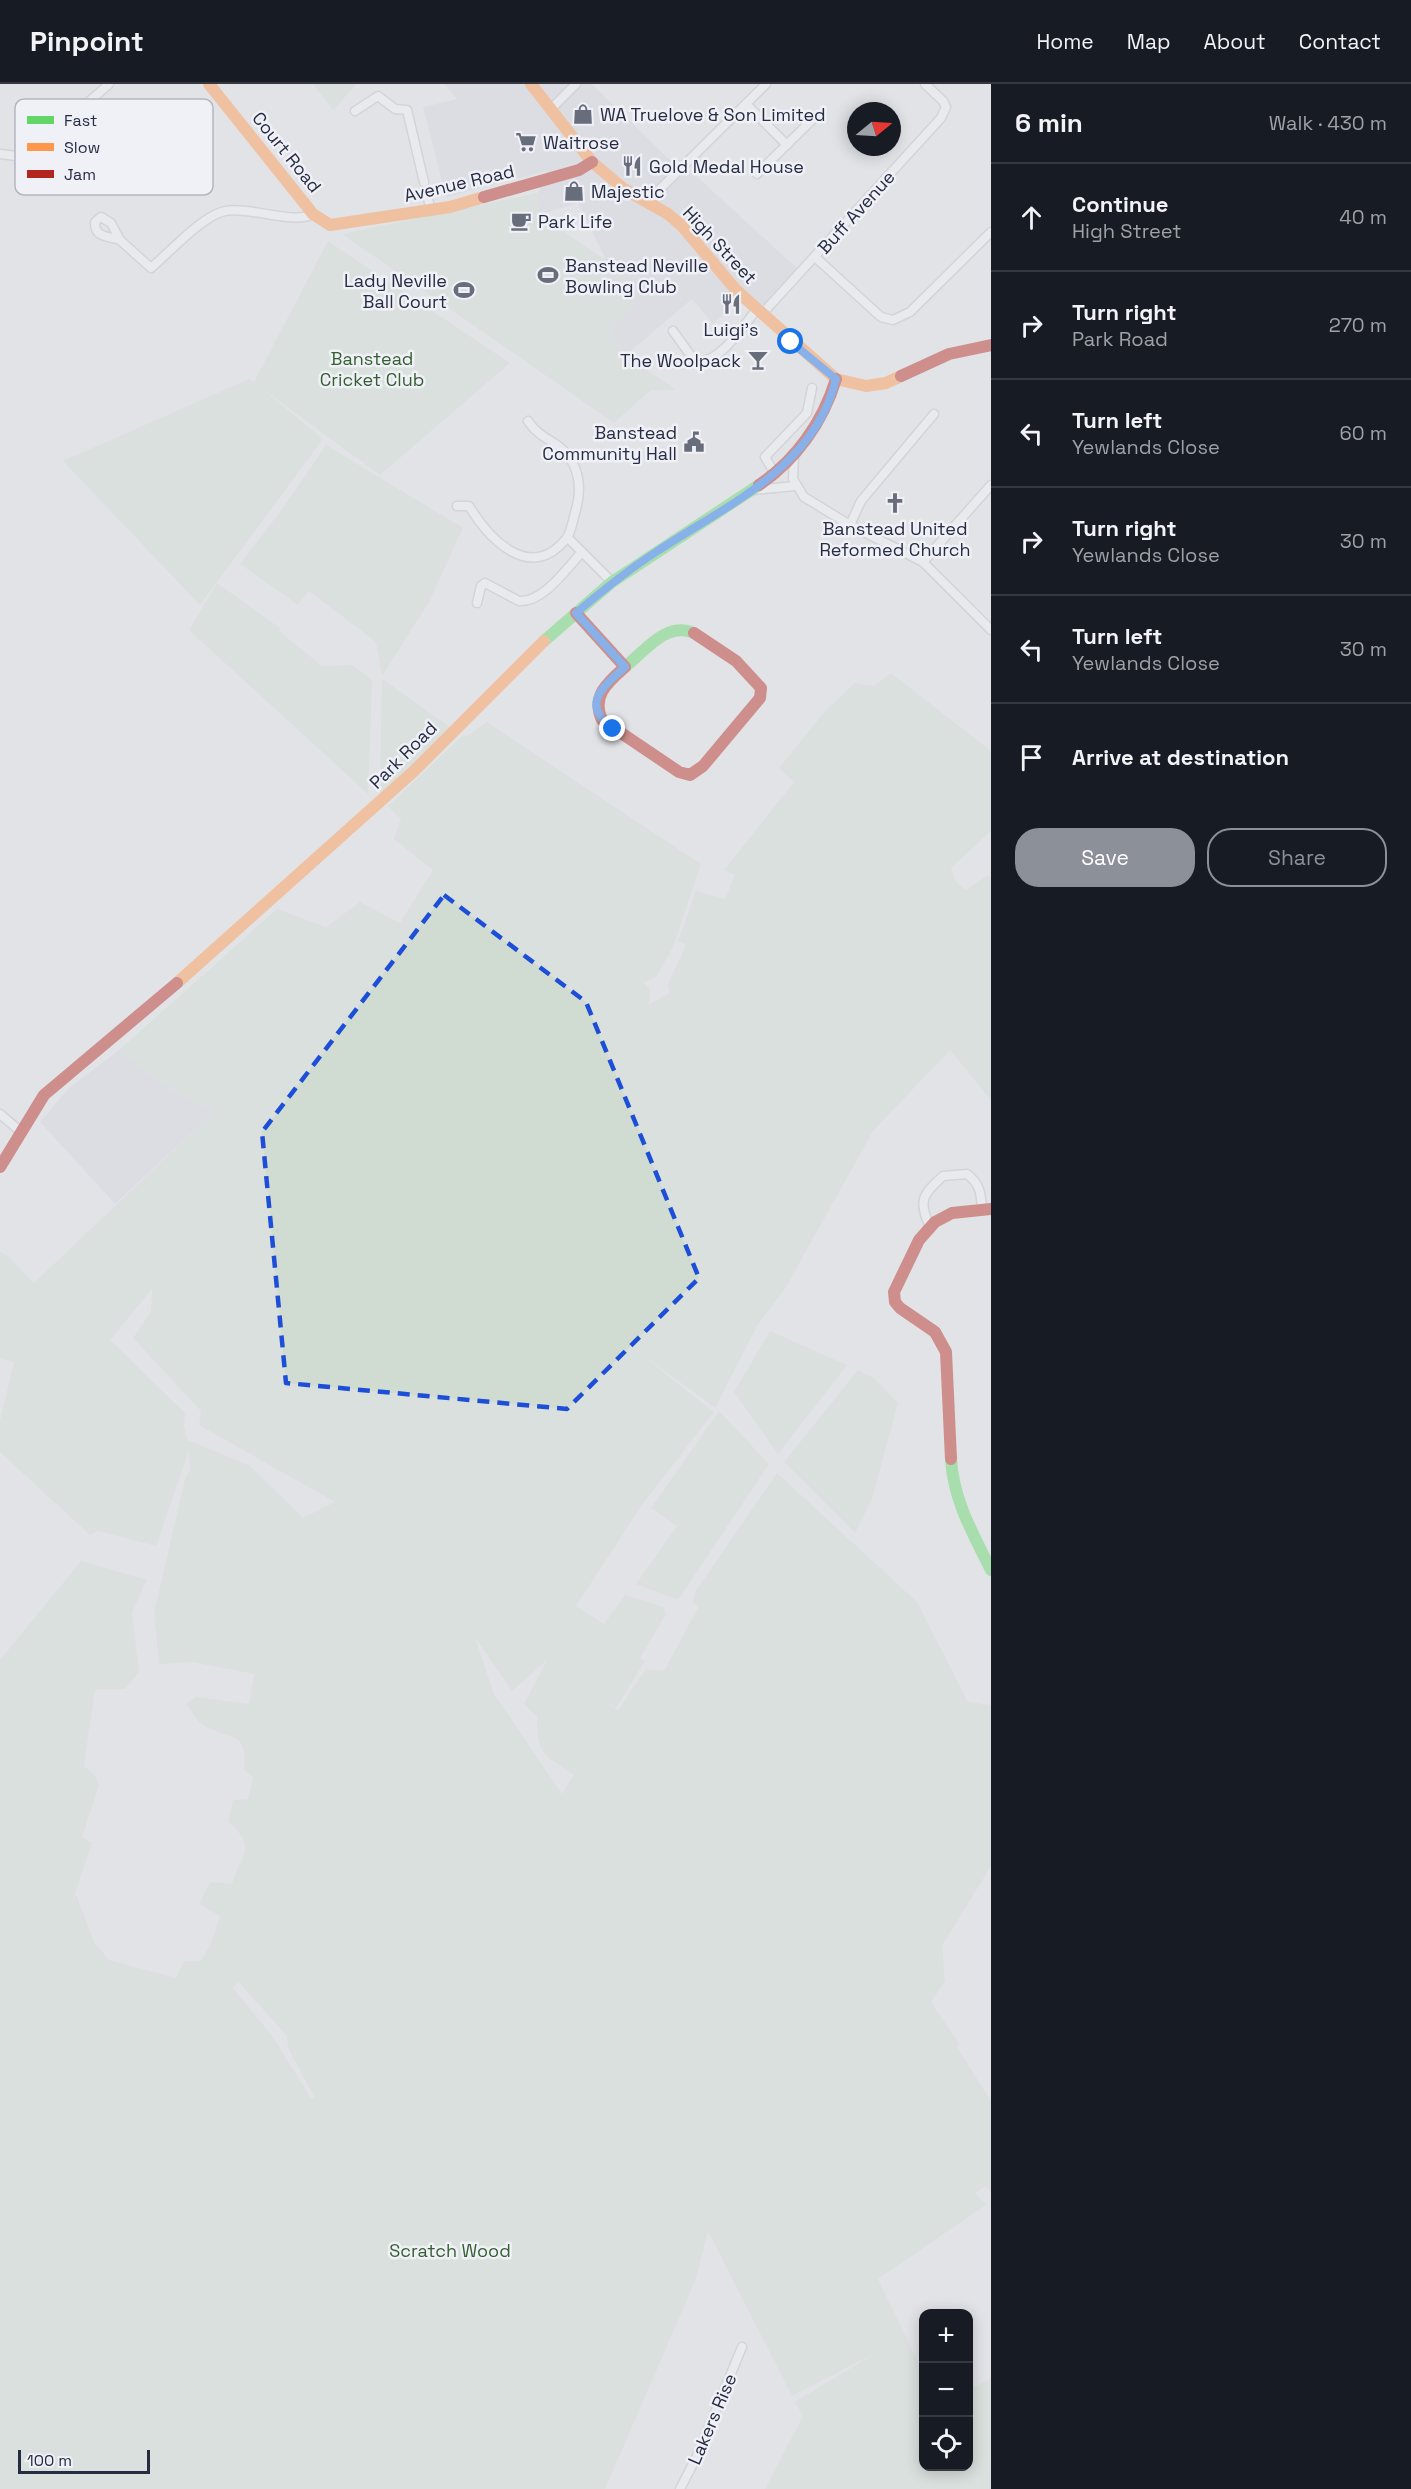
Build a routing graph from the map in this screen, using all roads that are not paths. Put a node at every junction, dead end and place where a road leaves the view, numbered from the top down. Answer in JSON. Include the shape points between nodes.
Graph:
{"nodes":[{"id":1,"x":110,"y":84,"type":"edge"},
{"id":2,"x":209,"y":84,"type":"edge"},
{"id":3,"x":531,"y":84,"type":"edge"},
{"id":4,"x":576,"y":84,"type":"edge"},
{"id":5,"x":766,"y":84,"type":"edge"},
{"id":6,"x":925,"y":84,"type":"edge"},
{"id":7,"x":93,"y":99,"type":"edge"},
{"id":8,"x":746,"y":104,"type":"junction"},
{"id":9,"x":551,"y":109,"type":"junction"},
{"id":10,"x":355,"y":111,"type":"dead end"},
{"id":11,"x":813,"y":119,"type":"dead end"},
{"id":12,"x":786,"y":144,"type":"junction"},
{"id":13,"x":0,"y":154,"type":"edge"},
{"id":14,"x":15,"y":156,"type":"edge"},
{"id":15,"x":592,"y":162,"type":"junction"},
{"id":16,"x":757,"y":174,"type":"dead end"},
{"id":17,"x":424,"y":182,"type":"dead end"},
{"id":18,"x":427,"y":195,"type":"dead end"},
{"id":19,"x":650,"y":203,"type":"junction"},
{"id":20,"x":431,"y":211,"type":"junction"},
{"id":21,"x":313,"y":214,"type":"junction"},
{"id":22,"x":330,"y":225,"type":"joint"},
{"id":23,"x":991,"y":232,"type":"edge"},
{"id":24,"x":120,"y":240,"type":"dead end"},
{"id":25,"x":815,"y":256,"type":"junction"},
{"id":26,"x":760,"y":312,"type":"junction"},
{"id":27,"x":673,"y":331,"type":"dead end"},
{"id":28,"x":991,"y":345,"type":"edge"},
{"id":29,"x":836,"y":379,"type":"junction"},
{"id":30,"x":812,"y":388,"type":"dead end"},
{"id":31,"x":807,"y":412,"type":"junction"},
{"id":32,"x":934,"y":414,"type":"dead end"},
{"id":33,"x":528,"y":421,"type":"dead end"},
{"id":34,"x":819,"y":421,"type":"junction"},
{"id":35,"x":794,"y":455,"type":"junction"},
{"id":36,"x":775,"y":474,"type":"junction"},
{"id":37,"x":991,"y":485,"type":"edge"},
{"id":38,"x":795,"y":486,"type":"junction"},
{"id":39,"x":754,"y":490,"type":"junction"},
{"id":40,"x":457,"y":506,"type":"dead end"},
{"id":41,"x":850,"y":525,"type":"junction"},
{"id":42,"x":568,"y":538,"type":"junction"},
{"id":43,"x":582,"y":552,"type":"junction"},
{"id":44,"x":923,"y":561,"type":"junction"},
{"id":45,"x":612,"y":582,"type":"junction"},
{"id":46,"x":477,"y":603,"type":"dead end"},
{"id":47,"x":576,"y":613,"type":"junction"},
{"id":48,"x":991,"y":630,"type":"edge"},
{"id":49,"x":625,"y":667,"type":"junction"},
{"id":50,"x":0,"y":1114,"type":"edge"},
{"id":51,"x":20,"y":1131,"type":"junction"},
{"id":52,"x":0,"y":1167,"type":"edge"},
{"id":53,"x":986,"y":1209,"type":"edge"},
{"id":54,"x":930,"y":1227,"type":"junction"},
{"id":55,"x":991,"y":1570,"type":"edge"},
{"id":56,"x":742,"y":2348,"type":"dead end"},
{"id":57,"x":680,"y":2489,"type":"edge"}],
"edges":[{"from":1,"to":7,"type":"street"},
{"from":2,"to":21,"type":"street","name":"Court Road"},
{"from":3,"to":9,"type":"street","name":"High Street"},
{"from":4,"to":9,"type":"street"},
{"from":5,"to":8,"type":"street"},
{"from":6,"to":25,"type":"street","name":"Buff Avenue","via":[[946,107],[941,118]]},
{"from":8,"to":12,"type":"street"},
{"from":8,"to":19,"type":"street"},
{"from":9,"to":15,"type":"street","name":"High Street"},
{"from":10,"to":17,"type":"street","via":[[378,96],[395,109],[407,110]]},
{"from":11,"to":12,"type":"street"},
{"from":12,"to":16,"type":"street"},
{"from":13,"to":14,"type":"street"},
{"from":15,"to":19,"type":"street","name":"High Street","via":[[624,189]]},
{"from":15,"to":20,"type":"street","name":"Avenue Road","via":[[579,170],[513,191]]},
{"from":18,"to":20,"type":"street"},
{"from":19,"to":26,"type":"street","name":"High Street","via":[[682,226],[725,278]]},
{"from":20,"to":22,"type":"street","name":"Avenue Road"},
{"from":21,"to":22,"type":"street","name":"Court Road"},
{"from":21,"to":24,"type":"street","via":[[301,217],[236,210],[218,213],[151,268]]},
{"from":23,"to":25,"type":"street","via":[[910,312],[893,320],[881,317]]},
{"from":25,"to":26,"type":"street","name":"Buff Avenue"},
{"from":26,"to":27,"type":"street","name":"Buff Avenue","via":[[726,347],[707,360],[694,360]]},
{"from":26,"to":29,"type":"street","name":"High Street"},
{"from":28,"to":29,"type":"street","via":[[949,354],[885,383],[866,386]]},
{"from":29,"to":34,"type":"street","name":"Park Road"},
{"from":30,"to":31,"type":"street"},
{"from":31,"to":34,"type":"street"},
{"from":31,"to":36,"type":"street","via":[[765,457]]},
{"from":32,"to":41,"type":"street","via":[[861,501]]},
{"from":33,"to":42,"type":"street","via":[[536,432],[561,445],[576,470],[580,498]]},
{"from":34,"to":35,"type":"street","name":"Park Road"},
{"from":35,"to":36,"type":"street","name":"Park Road"},
{"from":35,"to":38,"type":"street"},
{"from":36,"to":39,"type":"street","name":"Park Road"},
{"from":37,"to":44,"type":"street"},
{"from":38,"to":39,"type":"street"},
{"from":38,"to":41,"type":"street","via":[[812,503]]},
{"from":39,"to":45,"type":"street","name":"Park Road"},
{"from":40,"to":42,"type":"street","via":[[469,506],[482,527],[517,555],[537,557]]},
{"from":41,"to":44,"type":"street"},
{"from":42,"to":43,"type":"street"},
{"from":43,"to":45,"type":"street"},
{"from":43,"to":46,"type":"street","via":[[534,598],[519,601],[485,584]]},
{"from":44,"to":48,"type":"street"},
{"from":45,"to":47,"type":"street","name":"Park Road"},
{"from":47,"to":49,"type":"street"},
{"from":47,"to":51,"type":"street","name":"Park Road","via":[[318,860],[44,1095]]},
{"from":49,"to":49,"type":"street","via":[[599,693],[597,713],[613,729],[679,772],[690,775],[703,766],[760,698],[761,688],[750,672],[688,628],[673,629]]},
{"from":50,"to":51,"type":"street"},
{"from":51,"to":52,"type":"street","name":"Park Road"},
{"from":53,"to":54,"type":"street","via":[[952,1213]]},
{"from":53,"to":54,"type":"street","via":[[979,1187],[967,1174],[943,1176],[928,1191],[923,1203],[923,1216]]},
{"from":54,"to":55,"type":"street","via":[[906,1266],[894,1292],[894,1302],[936,1332],[946,1352],[952,1472],[964,1517]]},
{"from":56,"to":57,"type":"street","name":"Lakers Rise"}]}
